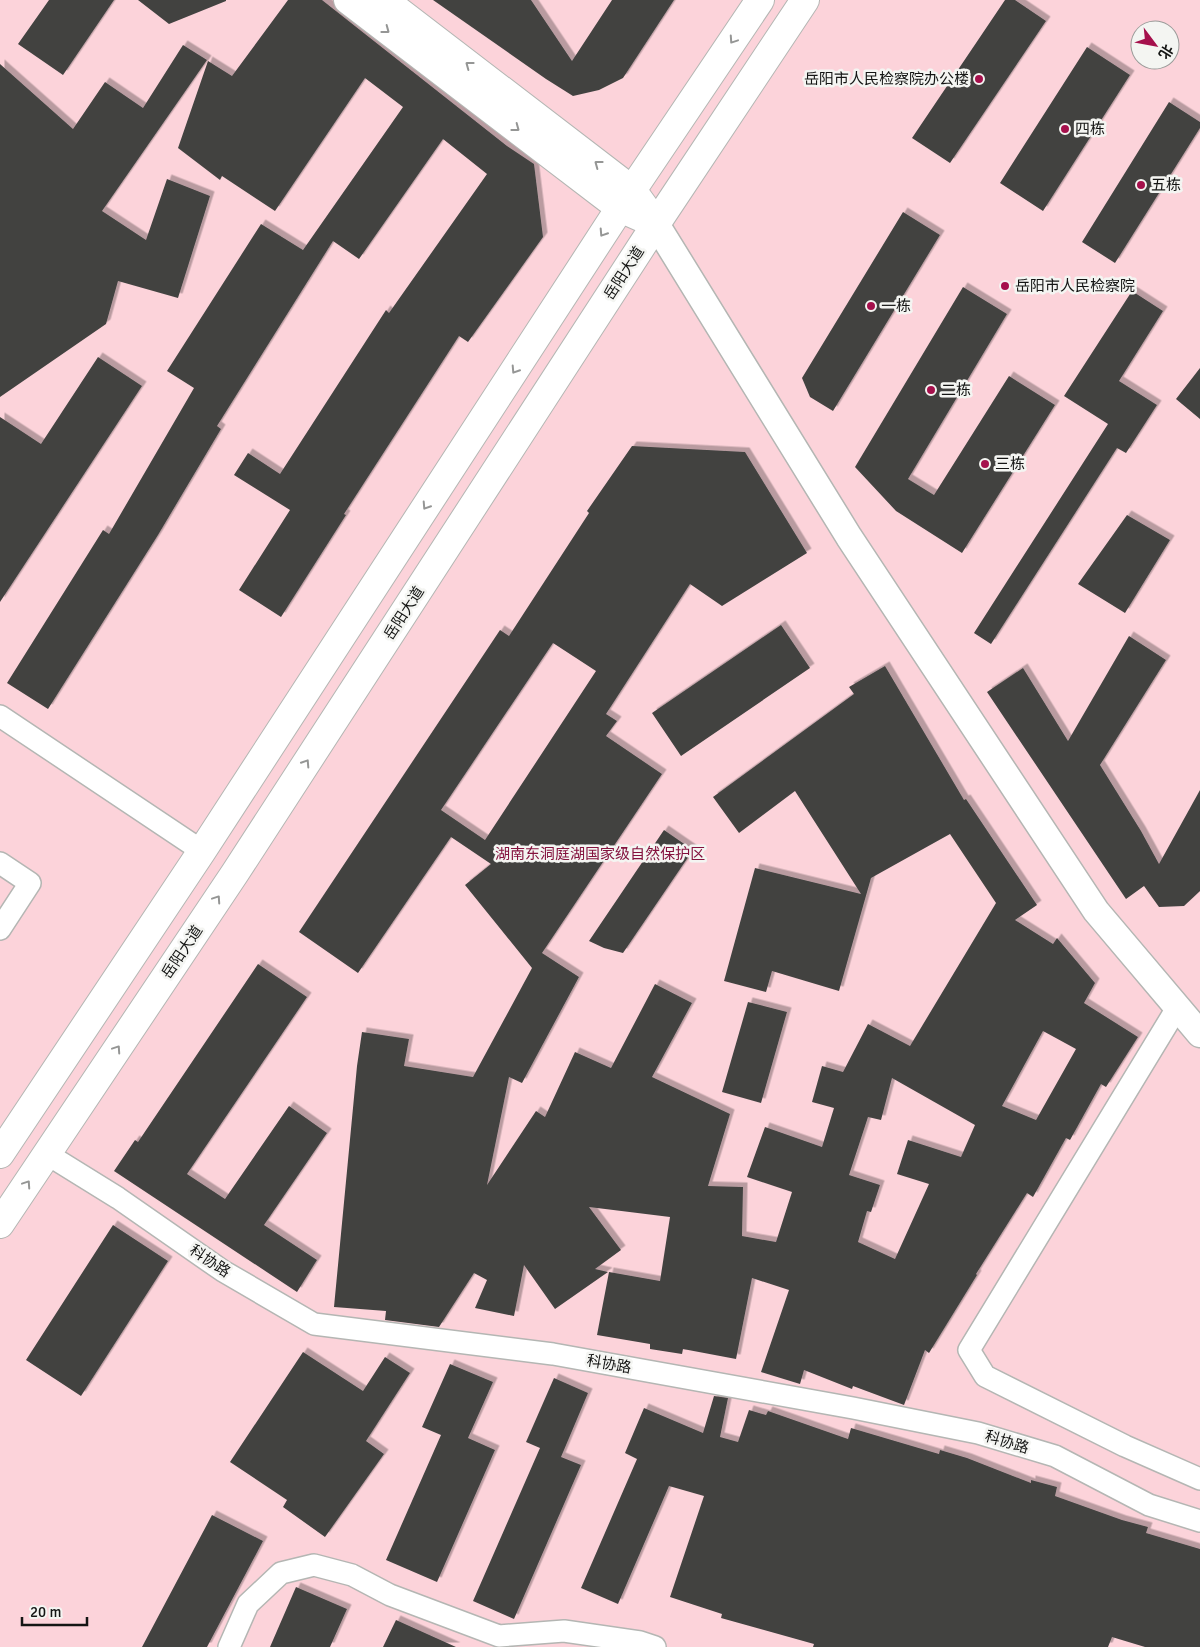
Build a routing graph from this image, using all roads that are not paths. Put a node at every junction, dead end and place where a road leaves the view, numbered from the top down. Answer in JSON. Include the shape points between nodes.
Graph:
{"nodes":[{"id":1,"x":348,"y":0,"type":"edge"},
{"id":2,"x":384,"y":0,"type":"edge"},
{"id":3,"x":760,"y":0,"type":"edge"},
{"id":4,"x":805,"y":0,"type":"edge"},
{"id":5,"x":626,"y":199,"type":"junction"},
{"id":6,"x":656,"y":224,"type":"junction"},
{"id":7,"x":0,"y":716,"type":"edge"},
{"id":8,"x":202,"y":851,"type":"junction"},
{"id":9,"x":0,"y":863,"type":"edge"},
{"id":10,"x":0,"y":929,"type":"edge"},
{"id":11,"x":1177,"y":1008,"type":"junction"},
{"id":12,"x":1200,"y":1034,"type":"edge"},
{"id":13,"x":0,"y":1154,"type":"edge"},
{"id":14,"x":47,"y":1154,"type":"junction"},
{"id":15,"x":0,"y":1224,"type":"edge"},
{"id":16,"x":1200,"y":1479,"type":"edge"},
{"id":17,"x":1200,"y":1521,"type":"edge"},
{"id":18,"x":230,"y":1647,"type":"edge"},
{"id":19,"x":655,"y":1647,"type":"edge"}],
"edges":[{"from":1,"to":5,"type":"main road","one_way":true},
{"from":5,"to":2,"type":"main road","one_way":true},
{"from":3,"to":5,"type":"main road","one_way":true},
{"from":4,"to":6,"type":"main road","name":"岳阳大道"},
{"from":5,"to":6,"type":"main road"},
{"from":5,"to":8,"type":"main road","one_way":true},
{"from":6,"to":11,"type":"street","via":[[849,537],[1096,911]]},
{"from":14,"to":6,"type":"main road","name":"岳阳大道","one_way":true,"via":[[235,873]]},
{"from":7,"to":8,"type":"street"},
{"from":8,"to":13,"type":"main road"},
{"from":9,"to":10,"type":"street","via":[[30,883]]},
{"from":11,"to":12,"type":"street"},
{"from":11,"to":16,"type":"street","via":[[969,1350],[985,1376],[1125,1446]]},
{"from":15,"to":14,"type":"main road","name":"岳阳大道","one_way":true},
{"from":14,"to":17,"type":"street","name":"科协路","via":[[118,1198],[223,1271],[314,1324],[553,1354],[978,1433],[1055,1456],[1149,1506]]},
{"from":18,"to":19,"type":"street","via":[[248,1604],[281,1573],[314,1565],[352,1575],[390,1595],[499,1636],[564,1631]]}]}
